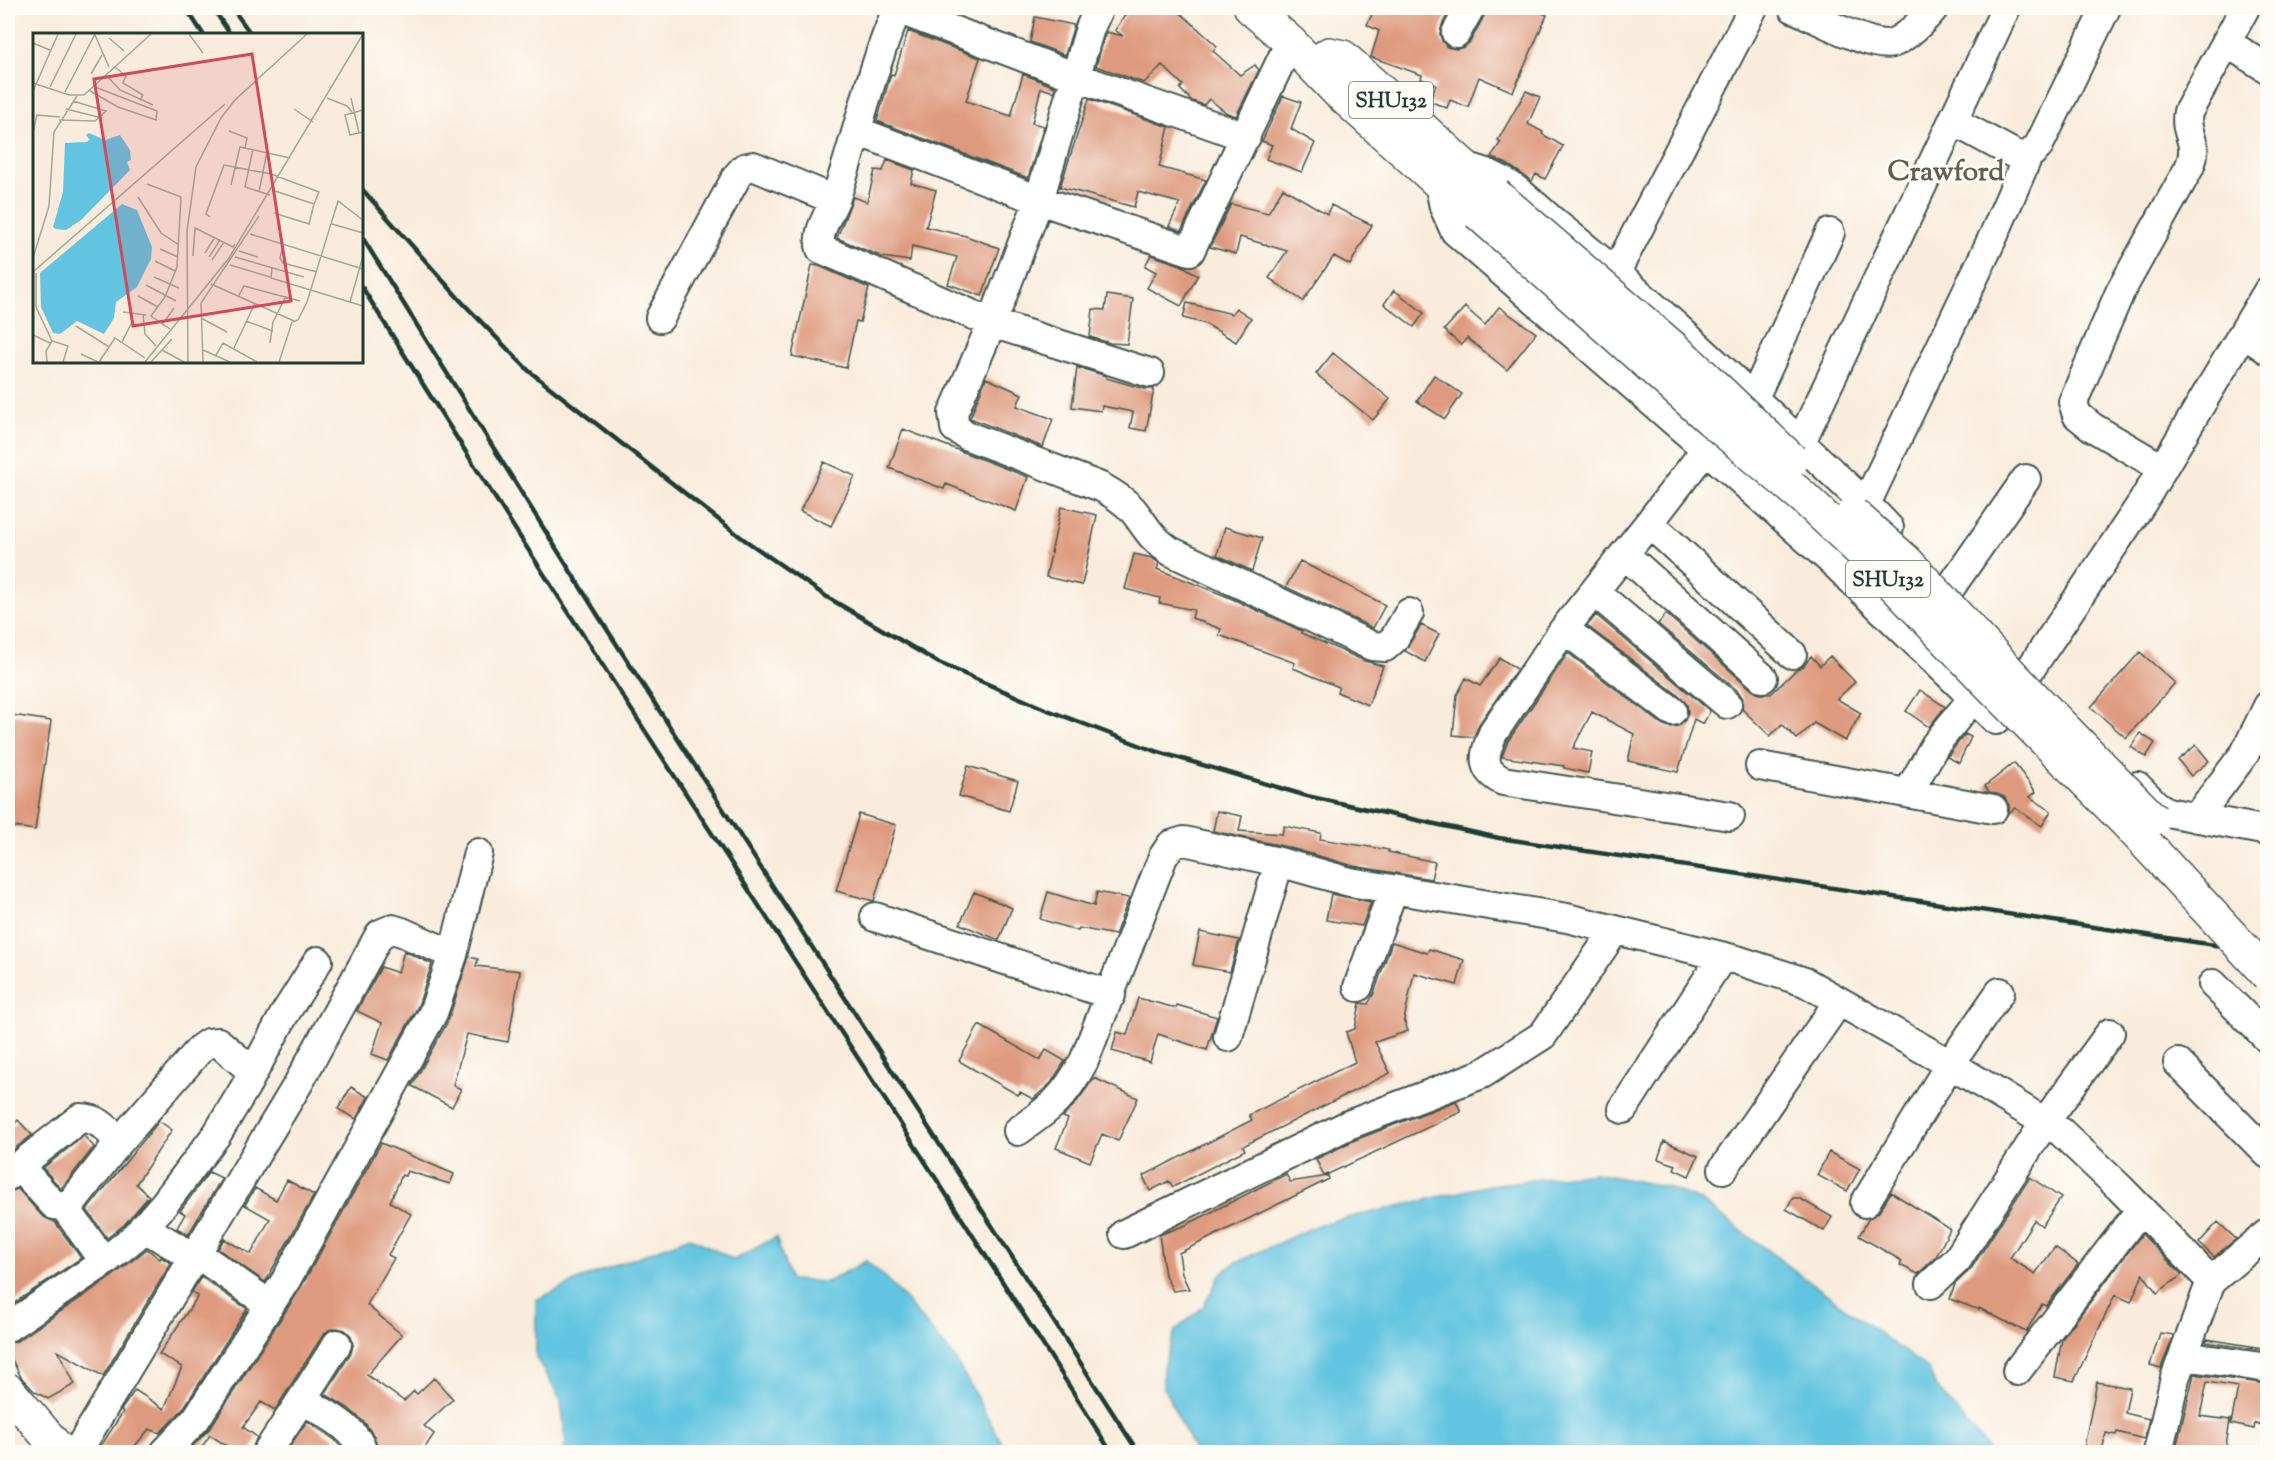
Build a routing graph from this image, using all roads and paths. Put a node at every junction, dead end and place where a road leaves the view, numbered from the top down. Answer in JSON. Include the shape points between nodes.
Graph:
{"nodes":[{"id":1,"x":897,"y":8,"type":"edge"},
{"id":2,"x":1099,"y":8,"type":"edge"},
{"id":3,"x":1251,"y":8,"type":"edge"},
{"id":4,"x":1281,"y":8,"type":"edge"},
{"id":5,"x":1470,"y":8,"type":"edge"},
{"id":6,"x":1753,"y":8,"type":"edge"},
{"id":7,"x":1793,"y":8,"type":"edge"},
{"id":8,"x":1934,"y":8,"type":"edge"},
{"id":9,"x":2006,"y":8,"type":"edge"},
{"id":10,"x":2106,"y":8,"type":"edge"},
{"id":11,"x":2245,"y":8,"type":"edge"},
{"id":12,"x":1456,"y":33,"type":"dead end"},
{"id":13,"x":1290,"y":42,"type":"junction"},
{"id":14,"x":2226,"y":42,"type":"junction"},
{"id":15,"x":1332,"y":64,"type":"junction"},
{"id":16,"x":2268,"y":69,"type":"edge"},
{"id":17,"x":1076,"y":77,"type":"junction"},
{"id":18,"x":1953,"y":121,"type":"junction"},
{"id":19,"x":857,"y":131,"type":"junction"},
{"id":20,"x":1246,"y":136,"type":"junction"},
{"id":21,"x":2028,"y":156,"type":"junction"},
{"id":22,"x":1452,"y":175,"type":"junction"},
{"id":23,"x":835,"y":200,"type":"junction"},
{"id":24,"x":1039,"y":200,"type":"junction"},
{"id":25,"x":1487,"y":204,"type":"junction"},
{"id":26,"x":1830,"y":233,"type":"dead end"},
{"id":27,"x":1616,"y":272,"type":"junction"},
{"id":28,"x":2268,"y":291,"type":"edge"},
{"id":29,"x":660,"y":318,"type":"dead end"},
{"id":30,"x":992,"y":322,"type":"junction"},
{"id":31,"x":2242,"y":333,"type":"junction"},
{"id":32,"x":2268,"y":350,"type":"edge"},
{"id":33,"x":1150,"y":373,"type":"dead end"},
{"id":34,"x":1753,"y":400,"type":"junction"},
{"id":35,"x":1800,"y":444,"type":"junction"},
{"id":36,"x":1706,"y":449,"type":"junction"},
{"id":37,"x":2162,"y":468,"type":"junction"},
{"id":38,"x":2026,"y":479,"type":"dead end"},
{"id":39,"x":1866,"y":504,"type":"junction"},
{"id":40,"x":1649,"y":523,"type":"junction"},
{"id":41,"x":1624,"y":554,"type":"junction"},
{"id":42,"x":1948,"y":591,"type":"junction"},
{"id":43,"x":1595,"y":592,"type":"junction"},
{"id":44,"x":1409,"y":613,"type":"dead end"},
{"id":45,"x":1563,"y":629,"type":"junction"},
{"id":46,"x":1792,"y":654,"type":"dead end"},
{"id":47,"x":2028,"y":675,"type":"junction"},
{"id":48,"x":1763,"y":678,"type":"dead end"},
{"id":49,"x":1973,"y":699,"type":"junction"},
{"id":50,"x":1726,"y":704,"type":"dead end"},
{"id":51,"x":2268,"y":706,"type":"edge"},
{"id":52,"x":1672,"y":711,"type":"dead end"},
{"id":53,"x":1760,"y":766,"type":"dead end"},
{"id":54,"x":1908,"y":793,"type":"junction"},
{"id":55,"x":1993,"y":809,"type":"dead end"},
{"id":56,"x":1730,"y":816,"type":"dead end"},
{"id":57,"x":2196,"y":818,"type":"junction"},
{"id":58,"x":2268,"y":831,"type":"edge"},
{"id":59,"x":478,"y":853,"type":"dead end"},
{"id":60,"x":1279,"y":862,"type":"junction"},
{"id":61,"x":1393,"y":890,"type":"junction"},
{"id":62,"x":875,"y":917,"type":"dead end"},
{"id":63,"x":1615,"y":930,"type":"junction"},
{"id":64,"x":2268,"y":942,"type":"edge"},
{"id":65,"x":453,"y":955,"type":"junction"},
{"id":66,"x":1722,"y":957,"type":"junction"},
{"id":67,"x":318,"y":961,"type":"dead end"},
{"id":68,"x":2268,"y":975,"type":"edge"},
{"id":69,"x":2213,"y":984,"type":"dead end"},
{"id":70,"x":1358,"y":987,"type":"dead end"},
{"id":71,"x":2000,"y":992,"type":"dead end"},
{"id":72,"x":1111,"y":995,"type":"junction"},
{"id":73,"x":1839,"y":1001,"type":"junction"},
{"id":74,"x":2110,"y":1033,"type":"dead end"},
{"id":75,"x":1228,"y":1037,"type":"dead end"},
{"id":76,"x":2268,"y":1039,"type":"edge"},
{"id":77,"x":1950,"y":1064,"type":"junction"},
{"id":78,"x":2178,"y":1064,"type":"dead end"},
{"id":79,"x":253,"y":1072,"type":"junction"},
{"id":80,"x":1623,"y":1109,"type":"dead end"},
{"id":81,"x":2045,"y":1122,"type":"junction"},
{"id":82,"x":1018,"y":1131,"type":"dead end"},
{"id":83,"x":119,"y":1143,"type":"junction"},
{"id":84,"x":2268,"y":1154,"type":"edge"},
{"id":85,"x":1723,"y":1169,"type":"dead end"},
{"id":86,"x":13,"y":1171,"type":"edge"},
{"id":87,"x":1865,"y":1203,"type":"dead end"},
{"id":88,"x":64,"y":1206,"type":"junction"},
{"id":89,"x":2141,"y":1209,"type":"junction"},
{"id":90,"x":143,"y":1227,"type":"junction"},
{"id":91,"x":2268,"y":1233,"type":"edge"},
{"id":92,"x":1124,"y":1234,"type":"dead end"},
{"id":93,"x":194,"y":1255,"type":"junction"},
{"id":94,"x":104,"y":1262,"type":"junction"},
{"id":95,"x":2211,"y":1281,"type":"junction"},
{"id":96,"x":1930,"y":1284,"type":"dead end"},
{"id":97,"x":270,"y":1305,"type":"junction"},
{"id":98,"x":8,"y":1328,"type":"edge"},
{"id":99,"x":337,"y":1344,"type":"dead end"},
{"id":100,"x":2184,"y":1356,"type":"junction"},
{"id":101,"x":2268,"y":1368,"type":"edge"},
{"id":102,"x":2017,"y":1371,"type":"dead end"},
{"id":103,"x":8,"y":1390,"type":"edge"},
{"id":104,"x":302,"y":1399,"type":"junction"},
{"id":105,"x":8,"y":1423,"type":"edge"},
{"id":106,"x":358,"y":1448,"type":"edge"},
{"id":107,"x":33,"y":1452,"type":"edge"},
{"id":108,"x":61,"y":1452,"type":"edge"},
{"id":109,"x":77,"y":1452,"type":"edge"},
{"id":110,"x":165,"y":1452,"type":"edge"},
{"id":111,"x":267,"y":1452,"type":"edge"},
{"id":112,"x":2158,"y":1452,"type":"edge"}],
"edges":[{"from":1,"to":17,"type":"street"},
{"from":1,"to":19,"type":"street","via":[[884,38]]},
{"from":2,"to":17,"type":"street"},
{"from":3,"to":13,"type":"main road","number":"SHU132"},
{"from":4,"to":15,"type":"main road"},
{"from":5,"to":12,"type":"street"},
{"from":6,"to":27,"type":"street"},
{"from":7,"to":8,"type":"street","via":[[1875,44],[1893,43],[1925,20]]},
{"from":9,"to":18,"type":"street"},
{"from":10,"to":21,"type":"street","via":[[2038,147]]},
{"from":11,"to":14,"type":"street"},
{"from":13,"to":15,"type":"main road","number":"SHU132"},
{"from":13,"to":20,"type":"street"},
{"from":14,"to":16,"type":"street"},
{"from":14,"to":37,"type":"street","via":[[2188,112],[2185,124],[2194,145],[2192,162],[2120,292],[2073,402],[2077,415],[2092,427]]},
{"from":15,"to":22,"type":"main road","number":"SHU132","via":[[1338,92]]},
{"from":17,"to":20,"type":"street"},
{"from":17,"to":24,"type":"street"},
{"from":18,"to":21,"type":"street","via":[[2016,155]]},
{"from":18,"to":35,"type":"street"},
{"from":19,"to":23,"type":"street"},
{"from":19,"to":24,"type":"street"},
{"from":20,"to":24,"type":"street","via":[[1190,251]]},
{"from":21,"to":39,"type":"street"},
{"from":22,"to":25,"type":"main road","number":"SHU132"},
{"from":22,"to":27,"type":"street","via":[[1484,172],[1513,186]]},
{"from":22,"to":36,"type":"street","via":[[1444,207],[1455,231]]},
{"from":23,"to":29,"type":"street","via":[[753,166],[744,168]]},
{"from":23,"to":30,"type":"street","via":[[820,233],[821,249]]},
{"from":24,"to":30,"type":"street"},
{"from":25,"to":64,"type":"main road","number":"SHU132","bridge":true,"via":[[1686,359],[1906,561]]},
{"from":25,"to":68,"type":"main road","number":"SHU132","bridge":true,"via":[[1711,420],[1803,497],[1870,560],[2125,821]]},
{"from":26,"to":34,"type":"street"},
{"from":27,"to":34,"type":"street"},
{"from":28,"to":31,"type":"street"},
{"from":30,"to":33,"type":"street"},
{"from":30,"to":44,"type":"street","via":[[953,413],[955,428],[1101,487],[1125,503],[1156,541],[1170,551],[1372,646],[1385,647],[1394,639]]},
{"from":31,"to":32,"type":"street"},
{"from":31,"to":37,"type":"street"},
{"from":34,"to":35,"type":"street"},
{"from":35,"to":39,"type":"street"},
{"from":36,"to":40,"type":"street"},
{"from":36,"to":49,"type":"street","via":[[1836,565]]},
{"from":37,"to":47,"type":"street"},
{"from":38,"to":42,"type":"street"},
{"from":39,"to":42,"type":"street"},
{"from":40,"to":41,"type":"street"},
{"from":40,"to":46,"type":"street"},
{"from":41,"to":43,"type":"street"},
{"from":41,"to":48,"type":"street"},
{"from":42,"to":47,"type":"street"},
{"from":43,"to":45,"type":"street"},
{"from":43,"to":50,"type":"street"},
{"from":45,"to":52,"type":"street"},
{"from":45,"to":56,"type":"street","via":[[1493,733],[1485,764],[1491,775],[1503,781]]},
{"from":47,"to":49,"type":"street","via":[[1996,720]]},
{"from":47,"to":57,"type":"street","via":[[2156,805],[2167,812]]},
{"from":49,"to":54,"type":"street","via":[[1935,746]]},
{"from":51,"to":57,"type":"street","via":[[2245,753]]},
{"from":53,"to":54,"type":"street"},
{"from":54,"to":55,"type":"street"},
{"from":57,"to":58,"type":"street"},
{"from":59,"to":65,"type":"street"},
{"from":60,"to":61,"type":"street"},
{"from":60,"to":72,"type":"street","via":[[1184,841],[1171,845]]},
{"from":60,"to":75,"type":"street"},
{"from":61,"to":63,"type":"street","via":[[1567,918]]},
{"from":61,"to":70,"type":"street"},
{"from":62,"to":72,"type":"street"},
{"from":63,"to":66,"type":"street"},
{"from":63,"to":92,"type":"street","via":[[1543,1035],[1482,1074],[1348,1125]]},
{"from":65,"to":93,"type":"street","via":[[392,929],[380,934],[298,1084]]},
{"from":65,"to":97,"type":"street","via":[[433,1013]]},
{"from":66,"to":73,"type":"street","via":[[1805,982]]},
{"from":66,"to":80,"type":"street"},
{"from":67,"to":79,"type":"street"},
{"from":69,"to":76,"type":"street"},
{"from":71,"to":77,"type":"street"},
{"from":72,"to":82,"type":"street","via":[[1071,1086],[1054,1105]]},
{"from":73,"to":77,"type":"street"},
{"from":73,"to":85,"type":"street"},
{"from":74,"to":81,"type":"street"},
{"from":77,"to":81,"type":"street"},
{"from":77,"to":87,"type":"street"},
{"from":78,"to":84,"type":"street"},
{"from":79,"to":83,"type":"street","via":[[218,1042],[208,1043]]},
{"from":79,"to":90,"type":"street","via":[[217,1134]]},
{"from":81,"to":89,"type":"street","via":[[2061,1132]]},
{"from":81,"to":96,"type":"street","via":[[1957,1260]]},
{"from":83,"to":86,"type":"street","via":[[100,1123],[80,1118]]},
{"from":83,"to":88,"type":"street","via":[[73,1201]]},
{"from":86,"to":88,"type":"street","via":[[54,1205]]},
{"from":88,"to":94,"type":"street"},
{"from":89,"to":95,"type":"street"},
{"from":89,"to":102,"type":"street"},
{"from":90,"to":93,"type":"street"},
{"from":90,"to":94,"type":"street"},
{"from":91,"to":95,"type":"street"},
{"from":93,"to":97,"type":"street"},
{"from":93,"to":109,"type":"street"},
{"from":94,"to":98,"type":"street"},
{"from":95,"to":100,"type":"street"},
{"from":97,"to":110,"type":"street","via":[[196,1419]]},
{"from":99,"to":104,"type":"street"},
{"from":100,"to":101,"type":"street"},
{"from":100,"to":112,"type":"street"},
{"from":103,"to":108,"type":"main road"},
{"from":104,"to":106,"type":"street","via":[[349,1430]]},
{"from":104,"to":111,"type":"street"},
{"from":105,"to":107,"type":"main road"}]}
